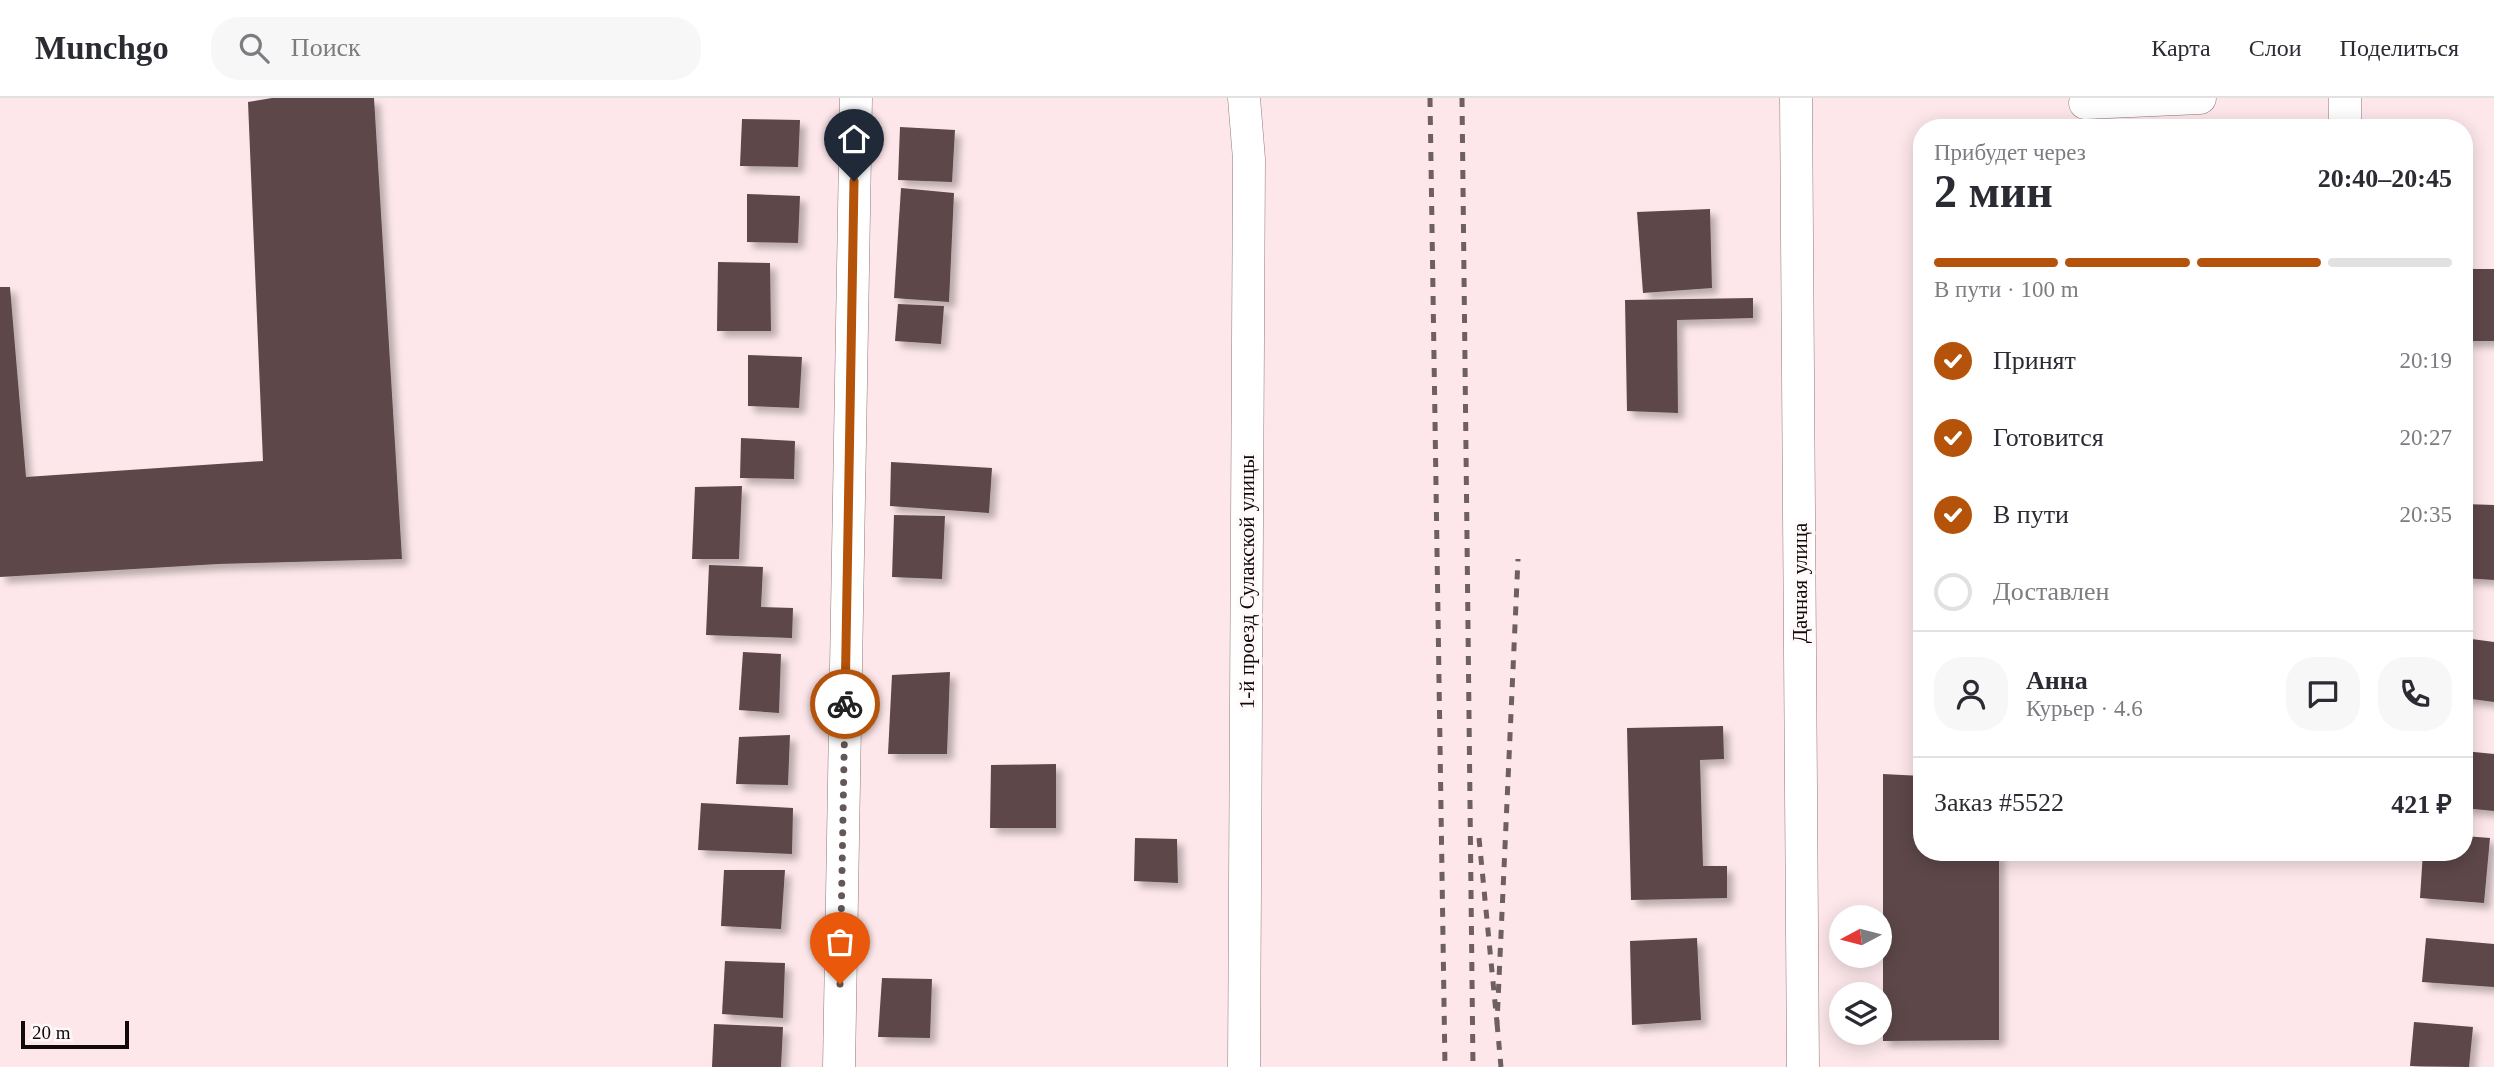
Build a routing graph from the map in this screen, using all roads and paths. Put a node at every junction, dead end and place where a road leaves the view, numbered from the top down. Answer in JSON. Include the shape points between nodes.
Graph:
{"nodes":[{"id":1,"x":856,"y":98,"type":"edge"},
{"id":2,"x":1244,"y":98,"type":"edge"},
{"id":3,"x":1796,"y":98,"type":"edge"},
{"id":4,"x":2200,"y":98,"type":"edge"},
{"id":5,"x":2345,"y":98,"type":"edge"},
{"id":6,"x":2085,"y":109,"type":"edge"},
{"id":7,"x":2345,"y":119,"type":"edge"},
{"id":8,"x":839,"y":1067,"type":"edge"},
{"id":9,"x":1244,"y":1067,"type":"edge"},
{"id":10,"x":1803,"y":1067,"type":"edge"}],
"edges":[{"from":1,"to":8,"type":"street"},
{"from":2,"to":9,"type":"street","name":"1-й проезд Сулакской улицы","via":[[1249,173]]},
{"from":3,"to":10,"type":"street","name":"Дачная улица"},
{"from":4,"to":6,"type":"street"},
{"from":5,"to":7,"type":"street"}]}
